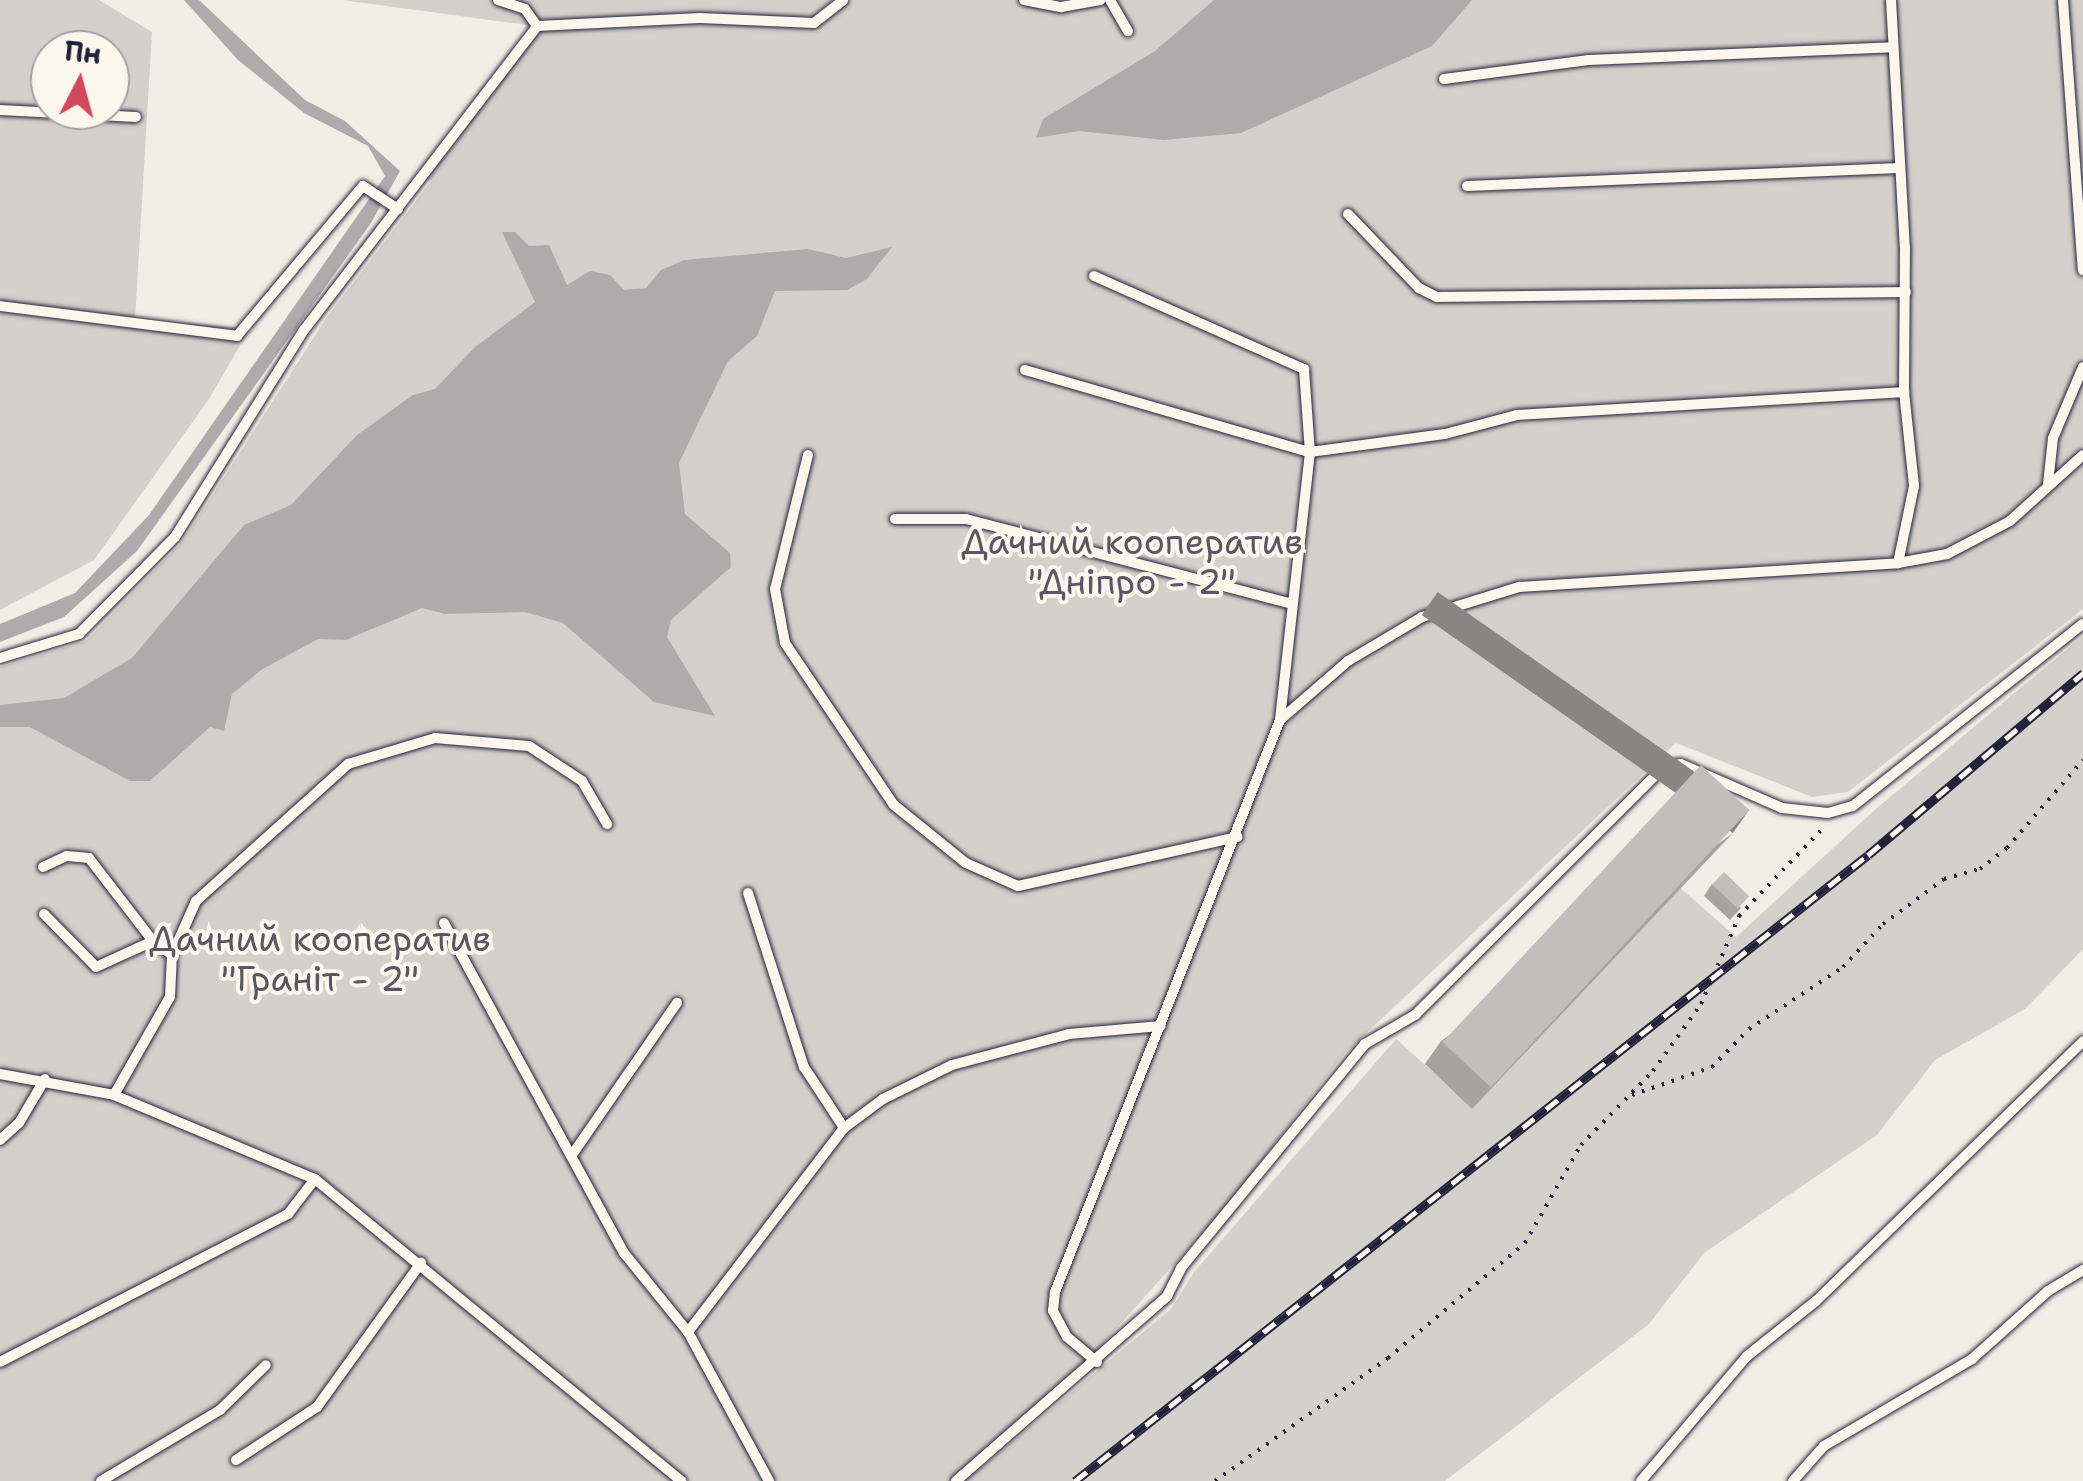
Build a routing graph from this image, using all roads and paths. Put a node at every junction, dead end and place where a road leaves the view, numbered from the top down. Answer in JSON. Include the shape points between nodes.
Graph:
{"nodes":[{"id":1,"x":498,"y":0,"type":"edge"},
{"id":2,"x":842,"y":0,"type":"edge"},
{"id":3,"x":1024,"y":0,"type":"edge"},
{"id":4,"x":1100,"y":0,"type":"edge"},
{"id":5,"x":1110,"y":0,"type":"edge"},
{"id":6,"x":1892,"y":0,"type":"edge"},
{"id":7,"x":2063,"y":0,"type":"edge"},
{"id":8,"x":537,"y":26,"type":"junction"},
{"id":9,"x":1128,"y":31,"type":"dead end"},
{"id":10,"x":1893,"y":48,"type":"junction"},
{"id":11,"x":1444,"y":79,"type":"dead end"},
{"id":12,"x":0,"y":110,"type":"edge"},
{"id":13,"x":136,"y":117,"type":"dead end"},
{"id":14,"x":1900,"y":168,"type":"junction"},
{"id":15,"x":1467,"y":186,"type":"dead end"},
{"id":16,"x":398,"y":209,"type":"junction"},
{"id":17,"x":1348,"y":214,"type":"dead end"},
{"id":18,"x":2083,"y":270,"type":"edge"},
{"id":19,"x":1094,"y":276,"type":"dead end"},
{"id":20,"x":1906,"y":292,"type":"junction"},
{"id":21,"x":0,"y":306,"type":"edge"},
{"id":22,"x":2083,"y":367,"type":"edge"},
{"id":23,"x":1025,"y":370,"type":"dead end"},
{"id":24,"x":1904,"y":392,"type":"junction"},
{"id":25,"x":1310,"y":452,"type":"junction"},
{"id":26,"x":2083,"y":454,"type":"edge"},
{"id":27,"x":808,"y":455,"type":"dead end"},
{"id":28,"x":2048,"y":484,"type":"junction"},
{"id":29,"x":895,"y":519,"type":"dead end"},
{"id":30,"x":1898,"y":563,"type":"junction"},
{"id":31,"x":1289,"y":604,"type":"junction"},
{"id":32,"x":2083,"y":624,"type":"edge"},
{"id":33,"x":0,"y":658,"type":"edge"},
{"id":34,"x":1280,"y":720,"type":"junction"},
{"id":35,"x":2083,"y":760,"type":"edge"},
{"id":36,"x":1853,"y":806,"type":"junction"},
{"id":37,"x":608,"y":824,"type":"dead end"},
{"id":38,"x":1238,"y":838,"type":"junction"},
{"id":39,"x":43,"y":867,"type":"dead end"},
{"id":40,"x":748,"y":893,"type":"dead end"},
{"id":41,"x":44,"y":914,"type":"dead end"},
{"id":42,"x":444,"y":923,"type":"dead end"},
{"id":43,"x":153,"y":941,"type":"junction"},
{"id":44,"x":172,"y":955,"type":"junction"},
{"id":45,"x":677,"y":1003,"type":"dead end"},
{"id":46,"x":1161,"y":1026,"type":"junction"},
{"id":47,"x":2083,"y":1041,"type":"edge"},
{"id":48,"x":0,"y":1074,"type":"edge"},
{"id":49,"x":45,"y":1079,"type":"junction"},
{"id":50,"x":114,"y":1095,"type":"junction"},
{"id":51,"x":1628,"y":1096,"type":"junction"},
{"id":52,"x":844,"y":1128,"type":"junction"},
{"id":53,"x":0,"y":1140,"type":"edge"},
{"id":54,"x":572,"y":1155,"type":"junction"},
{"id":55,"x":316,"y":1179,"type":"junction"},
{"id":56,"x":421,"y":1263,"type":"junction"},
{"id":57,"x":2083,"y":1270,"type":"edge"},
{"id":58,"x":688,"y":1332,"type":"junction"},
{"id":59,"x":0,"y":1362,"type":"edge"},
{"id":60,"x":1097,"y":1362,"type":"junction"},
{"id":61,"x":266,"y":1365,"type":"dead end"},
{"id":62,"x":236,"y":1460,"type":"dead end"},
{"id":63,"x":101,"y":1481,"type":"edge"},
{"id":64,"x":682,"y":1481,"type":"edge"},
{"id":65,"x":769,"y":1481,"type":"edge"},
{"id":66,"x":956,"y":1481,"type":"edge"},
{"id":67,"x":1215,"y":1481,"type":"edge"},
{"id":68,"x":1641,"y":1481,"type":"edge"},
{"id":69,"x":1793,"y":1481,"type":"edge"}],
"edges":[{"from":1,"to":8,"type":"lane","via":[[525,10]]},
{"from":2,"to":8,"type":"lane","via":[[814,23],[700,18]]},
{"from":3,"to":4,"type":"lane","via":[[1061,6]]},
{"from":5,"to":9,"type":"lane"},
{"from":6,"to":10,"type":"lane"},
{"from":7,"to":18,"type":"lane"},
{"from":8,"to":16,"type":"lane"},
{"from":10,"to":11,"type":"lane","via":[[1589,60]]},
{"from":10,"to":14,"type":"lane"},
{"from":12,"to":13,"type":"lane"},
{"from":14,"to":15,"type":"lane"},
{"from":14,"to":20,"type":"lane"},
{"from":16,"to":21,"type":"lane","via":[[363,186],[237,336]]},
{"from":16,"to":33,"type":"lane","via":[[304,330],[176,537],[79,634]]},
{"from":17,"to":20,"type":"lane","via":[[1420,288],[1437,297]]},
{"from":19,"to":25,"type":"lane","via":[[1304,369]]},
{"from":20,"to":24,"type":"lane"},
{"from":22,"to":28,"type":"lane","via":[[2053,438]]},
{"from":23,"to":25,"type":"lane"},
{"from":24,"to":25,"type":"lane","via":[[1556,412]]},
{"from":24,"to":30,"type":"lane","via":[[1914,486]]},
{"from":25,"to":31,"type":"lane","via":[[1304,541]]},
{"from":26,"to":28,"type":"lane"},
{"from":27,"to":38,"type":"lane","via":[[774,589],[785,643],[894,804],[966,863],[1018,886]]},
{"from":28,"to":30,"type":"lane","via":[[1978,542]]},
{"from":29,"to":31,"type":"lane","via":[[966,520]]},
{"from":30,"to":34,"type":"lane","via":[[1519,587],[1422,618],[1348,661]]},
{"from":31,"to":34,"type":"lane"},
{"from":32,"to":36,"type":"lane"},
{"from":34,"to":38,"type":"lane"},
{"from":35,"to":51,"type":"path","via":[[2007,848],[1980,870],[1944,880],[1884,924],[1843,967],[1750,1029],[1712,1068]]},
{"from":36,"to":51,"type":"path","via":[[1822,828],[1739,916],[1701,1004]]},
{"from":36,"to":60,"type":"lane","via":[[1828,813],[1782,808],[1681,764],[1664,767],[1415,1015],[1365,1044],[1181,1268],[1167,1296]]},
{"from":37,"to":44,"type":"lane","via":[[582,781],[529,746],[435,738],[348,764],[196,900]]},
{"from":38,"to":46,"type":"lane"},
{"from":39,"to":43,"type":"lane","via":[[68,856],[89,858]]},
{"from":40,"to":52,"type":"lane","via":[[804,1068]]},
{"from":41,"to":43,"type":"lane","via":[[96,967]]},
{"from":42,"to":54,"type":"lane"},
{"from":43,"to":44,"type":"lane"},
{"from":44,"to":50,"type":"lane","via":[[170,997]]},
{"from":45,"to":54,"type":"lane"},
{"from":46,"to":52,"type":"lane","via":[[1068,1034],[952,1064],[883,1099]]},
{"from":46,"to":60,"type":"lane","via":[[1056,1292],[1053,1310],[1067,1337]]},
{"from":47,"to":68,"type":"lane","via":[[1816,1301],[1746,1357]]},
{"from":48,"to":49,"type":"lane"},
{"from":49,"to":50,"type":"lane"},
{"from":49,"to":53,"type":"lane","via":[[19,1124]]},
{"from":50,"to":55,"type":"lane"},
{"from":51,"to":67,"type":"path","via":[[1581,1145],[1525,1243],[1388,1358]]},
{"from":52,"to":58,"type":"lane"},
{"from":54,"to":58,"type":"lane","via":[[624,1253]]},
{"from":55,"to":56,"type":"lane"},
{"from":55,"to":59,"type":"lane","via":[[288,1214]]},
{"from":56,"to":62,"type":"lane","via":[[317,1407]]},
{"from":56,"to":64,"type":"lane"},
{"from":57,"to":69,"type":"lane","via":[[2048,1291],[1972,1359],[1824,1446]]},
{"from":58,"to":65,"type":"lane"},
{"from":60,"to":66,"type":"lane"},
{"from":61,"to":63,"type":"lane","via":[[220,1410]]}]}
